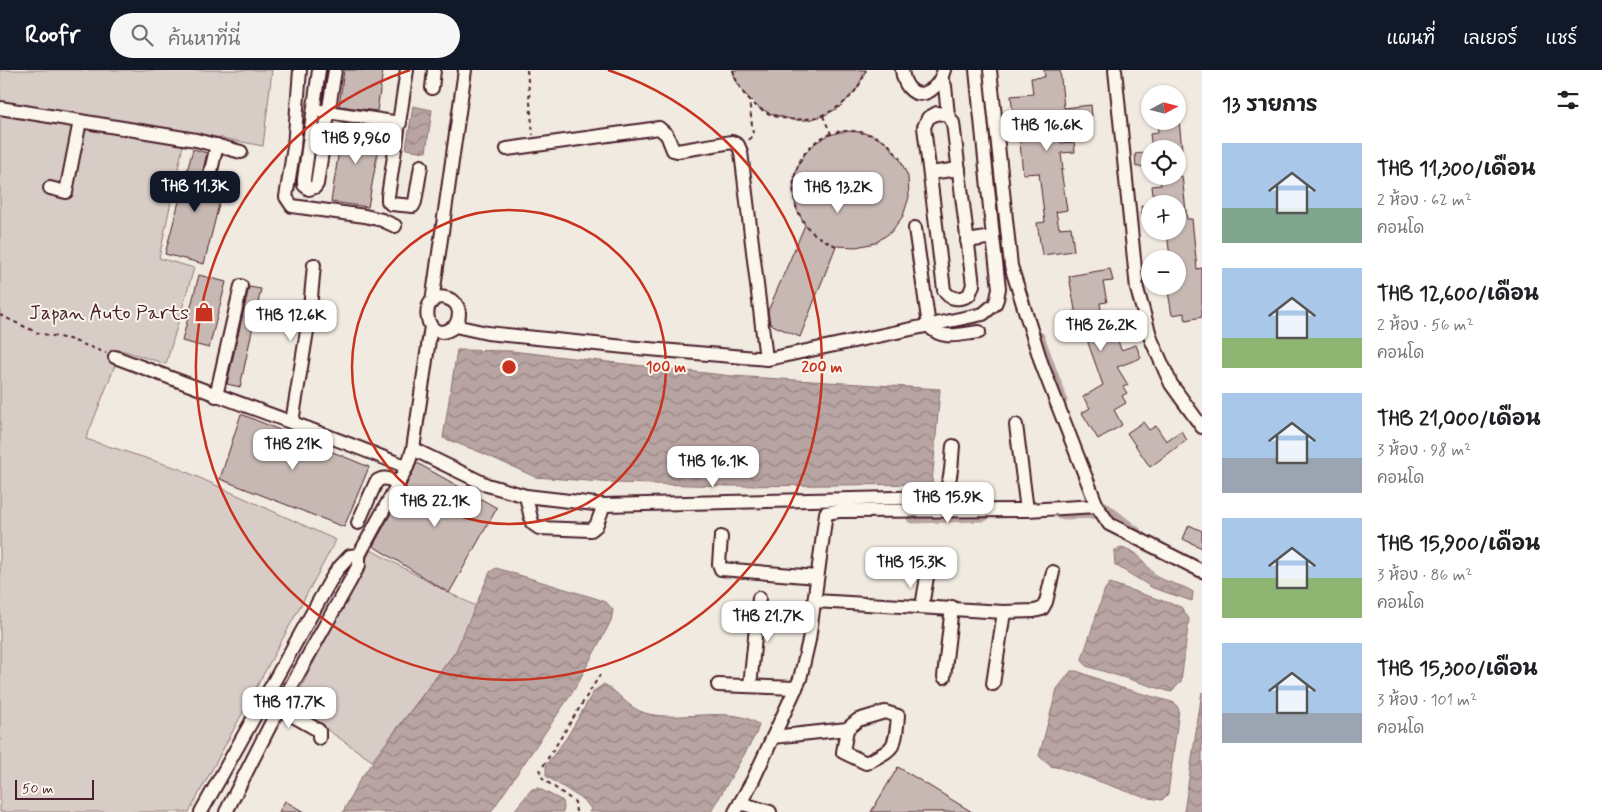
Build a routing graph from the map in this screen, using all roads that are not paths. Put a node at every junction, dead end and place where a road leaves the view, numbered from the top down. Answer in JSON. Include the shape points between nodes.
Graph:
{"nodes":[{"id":1,"x":300,"y":70,"type":"edge"},
{"id":2,"x":319,"y":70,"type":"edge"},
{"id":3,"x":335,"y":70,"type":"edge"},
{"id":4,"x":407,"y":70,"type":"edge"},
{"id":5,"x":434,"y":70,"type":"edge"},
{"id":6,"x":465,"y":70,"type":"edge"},
{"id":7,"x":902,"y":70,"type":"edge"},
{"id":8,"x":976,"y":70,"type":"edge"},
{"id":9,"x":990,"y":70,"type":"edge"},
{"id":10,"x":1115,"y":70,"type":"edge"},
{"id":11,"x":942,"y":74,"type":"edge"},
{"id":12,"x":432,"y":88,"type":"dead end"},
{"id":13,"x":0,"y":108,"type":"edge"},
{"id":14,"x":313,"y":110,"type":"junction"},
{"id":15,"x":329,"y":112,"type":"junction"},
{"id":16,"x":948,"y":115,"type":"junction"},
{"id":17,"x":80,"y":121,"type":"junction"},
{"id":18,"x":400,"y":123,"type":"junction"},
{"id":19,"x":217,"y":145,"type":"junction"},
{"id":20,"x":507,"y":149,"type":"dead end"},
{"id":21,"x":241,"y":152,"type":"dead end"},
{"id":22,"x":421,"y":166,"type":"dead end"},
{"id":23,"x":959,"y":170,"type":"junction"},
{"id":24,"x":930,"y":173,"type":"junction"},
{"id":25,"x":209,"y":179,"type":"dead end"},
{"id":26,"x":50,"y":188,"type":"dead end"},
{"id":27,"x":395,"y":226,"type":"dead end"},
{"id":28,"x":915,"y":228,"type":"dead end"},
{"id":29,"x":993,"y":237,"type":"junction"},
{"id":30,"x":967,"y":241,"type":"junction"},
{"id":31,"x":314,"y":265,"type":"dead end"},
{"id":32,"x":241,"y":286,"type":"dead end"},
{"id":33,"x":432,"y":302,"type":"junction"},
{"id":34,"x":431,"y":326,"type":"junction"},
{"id":35,"x":455,"y":326,"type":"junction"},
{"id":36,"x":929,"y":326,"type":"junction"},
{"id":37,"x":979,"y":332,"type":"dead end"},
{"id":38,"x":115,"y":356,"type":"road end"},
{"id":39,"x":766,"y":359,"type":"junction"},
{"id":40,"x":216,"y":396,"type":"junction"},
{"id":41,"x":292,"y":422,"type":"junction"},
{"id":42,"x":1016,"y":425,"type":"dead end"},
{"id":43,"x":1202,"y":427,"type":"edge"},
{"id":44,"x":953,"y":446,"type":"dead end"},
{"id":45,"x":413,"y":449,"type":"junction"},
{"id":46,"x":408,"y":467,"type":"junction"},
{"id":47,"x":399,"y":483,"type":"junction"},
{"id":48,"x":526,"y":496,"type":"junction"},
{"id":49,"x":604,"y":504,"type":"junction"},
{"id":50,"x":1098,"y":508,"type":"junction"},
{"id":51,"x":1027,"y":510,"type":"junction"},
{"id":52,"x":358,"y":523,"type":"dead end"},
{"id":53,"x":721,"y":537,"type":"dead end"},
{"id":54,"x":359,"y":555,"type":"junction"},
{"id":55,"x":1202,"y":571,"type":"edge"},
{"id":56,"x":1053,"y":572,"type":"dead end"},
{"id":57,"x":817,"y":577,"type":"junction"},
{"id":58,"x":927,"y":577,"type":"dead end"},
{"id":59,"x":759,"y":598,"type":"dead end"},
{"id":60,"x":815,"y":601,"type":"junction"},
{"id":61,"x":922,"y":606,"type":"junction"},
{"id":62,"x":952,"y":607,"type":"junction"},
{"id":63,"x":1004,"y":612,"type":"junction"},
{"id":64,"x":944,"y":678,"type":"dead end"},
{"id":65,"x":993,"y":684,"type":"dead end"},
{"id":66,"x":718,"y":685,"type":"dead end"},
{"id":67,"x":750,"y":686,"type":"junction"},
{"id":68,"x":796,"y":688,"type":"junction"},
{"id":69,"x":279,"y":708,"type":"junction"},
{"id":70,"x":847,"y":729,"type":"junction"},
{"id":71,"x":773,"y":737,"type":"junction"},
{"id":72,"x":319,"y":738,"type":"dead end"},
{"id":73,"x":738,"y":808,"type":"edge"},
{"id":74,"x":201,"y":812,"type":"edge"},
{"id":75,"x":226,"y":812,"type":"edge"},
{"id":76,"x":770,"y":812,"type":"edge"}],
"edges":[{"from":1,"to":27,"type":"street","via":[[288,202],[292,206],[365,216]]},
{"from":2,"to":14,"type":"street"},
{"from":3,"to":15,"type":"street"},
{"from":4,"to":18,"type":"street"},
{"from":5,"to":12,"type":"street"},
{"from":6,"to":33,"type":"street"},
{"from":7,"to":11,"type":"street","via":[[906,85],[920,93],[934,90]]},
{"from":8,"to":29,"type":"street"},
{"from":9,"to":50,"type":"street","via":[[1011,266],[1042,364]]},
{"from":10,"to":43,"type":"street","via":[[1137,289],[1151,339],[1171,384]]},
{"from":11,"to":16,"type":"street"},
{"from":13,"to":17,"type":"street"},
{"from":14,"to":15,"type":"street"},
{"from":14,"to":15,"type":"street","via":[[304,179],[304,185],[309,189],[317,184]]},
{"from":15,"to":18,"type":"street"},
{"from":16,"to":23,"type":"street","via":[[953,123]]},
{"from":16,"to":24,"type":"street","via":[[937,113],[925,122]]},
{"from":17,"to":19,"type":"street"},
{"from":17,"to":26,"type":"street","via":[[66,192]]},
{"from":18,"to":22,"type":"street","via":[[388,196],[391,204],[413,206]]},
{"from":19,"to":21,"type":"street"},
{"from":19,"to":25,"type":"street"},
{"from":20,"to":39,"type":"street","via":[[659,128],[667,135],[673,150],[677,151],[732,142],[738,145]]},
{"from":23,"to":24,"type":"street"},
{"from":23,"to":30,"type":"street"},
{"from":24,"to":30,"type":"street","via":[[944,290],[955,299],[964,297],[973,285]]},
{"from":28,"to":36,"type":"street"},
{"from":29,"to":30,"type":"street"},
{"from":29,"to":36,"type":"street","via":[[999,288],[995,304],[979,316]]},
{"from":31,"to":41,"type":"street","via":[[309,319]]},
{"from":32,"to":40,"type":"street"},
{"from":33,"to":34,"type":"street","via":[[427,311]]},
{"from":33,"to":35,"type":"street","via":[[443,298],[453,301],[460,316]]},
{"from":34,"to":35,"type":"street","via":[[446,331]]},
{"from":34,"to":45,"type":"street"},
{"from":35,"to":39,"type":"street","via":[[487,333]]},
{"from":36,"to":37,"type":"street","via":[[941,336]]},
{"from":36,"to":39,"type":"street"},
{"from":38,"to":40,"type":"street"},
{"from":40,"to":41,"type":"street"},
{"from":41,"to":46,"type":"street"},
{"from":42,"to":51,"type":"street"},
{"from":44,"to":49,"type":"street","via":[[948,486],[938,498]]},
{"from":45,"to":46,"type":"street"},
{"from":45,"to":48,"type":"street","via":[[487,484]]},
{"from":46,"to":47,"type":"street"},
{"from":47,"to":52,"type":"street","via":[[384,477],[376,482]]},
{"from":47,"to":54,"type":"street"},
{"from":48,"to":49,"type":"street"},
{"from":48,"to":49,"type":"street","via":[[532,523],[539,528],[591,530],[596,526]]},
{"from":50,"to":51,"type":"street"},
{"from":50,"to":55,"type":"street","via":[[1109,524]]},
{"from":51,"to":57,"type":"street","via":[[826,513]]},
{"from":53,"to":57,"type":"street","via":[[721,569]]},
{"from":54,"to":69,"type":"street","via":[[359,565]]},
{"from":54,"to":74,"type":"street","via":[[350,556],[329,582]]},
{"from":56,"to":63,"type":"street","via":[[1042,609]]},
{"from":57,"to":60,"type":"street"},
{"from":58,"to":61,"type":"street"},
{"from":59,"to":67,"type":"street"},
{"from":60,"to":61,"type":"street"},
{"from":60,"to":68,"type":"street"},
{"from":61,"to":62,"type":"street"},
{"from":62,"to":63,"type":"street"},
{"from":62,"to":64,"type":"street"},
{"from":63,"to":65,"type":"street"},
{"from":66,"to":67,"type":"street"},
{"from":67,"to":68,"type":"street"},
{"from":68,"to":71,"type":"street"},
{"from":69,"to":72,"type":"street","via":[[320,732]]},
{"from":69,"to":75,"type":"street"},
{"from":70,"to":70,"type":"street","via":[[858,720],[886,712],[898,716],[896,740],[890,750],[866,763],[843,752]]},
{"from":70,"to":71,"type":"street"},
{"from":71,"to":73,"type":"street"},
{"from":73,"to":76,"type":"street"}]}
